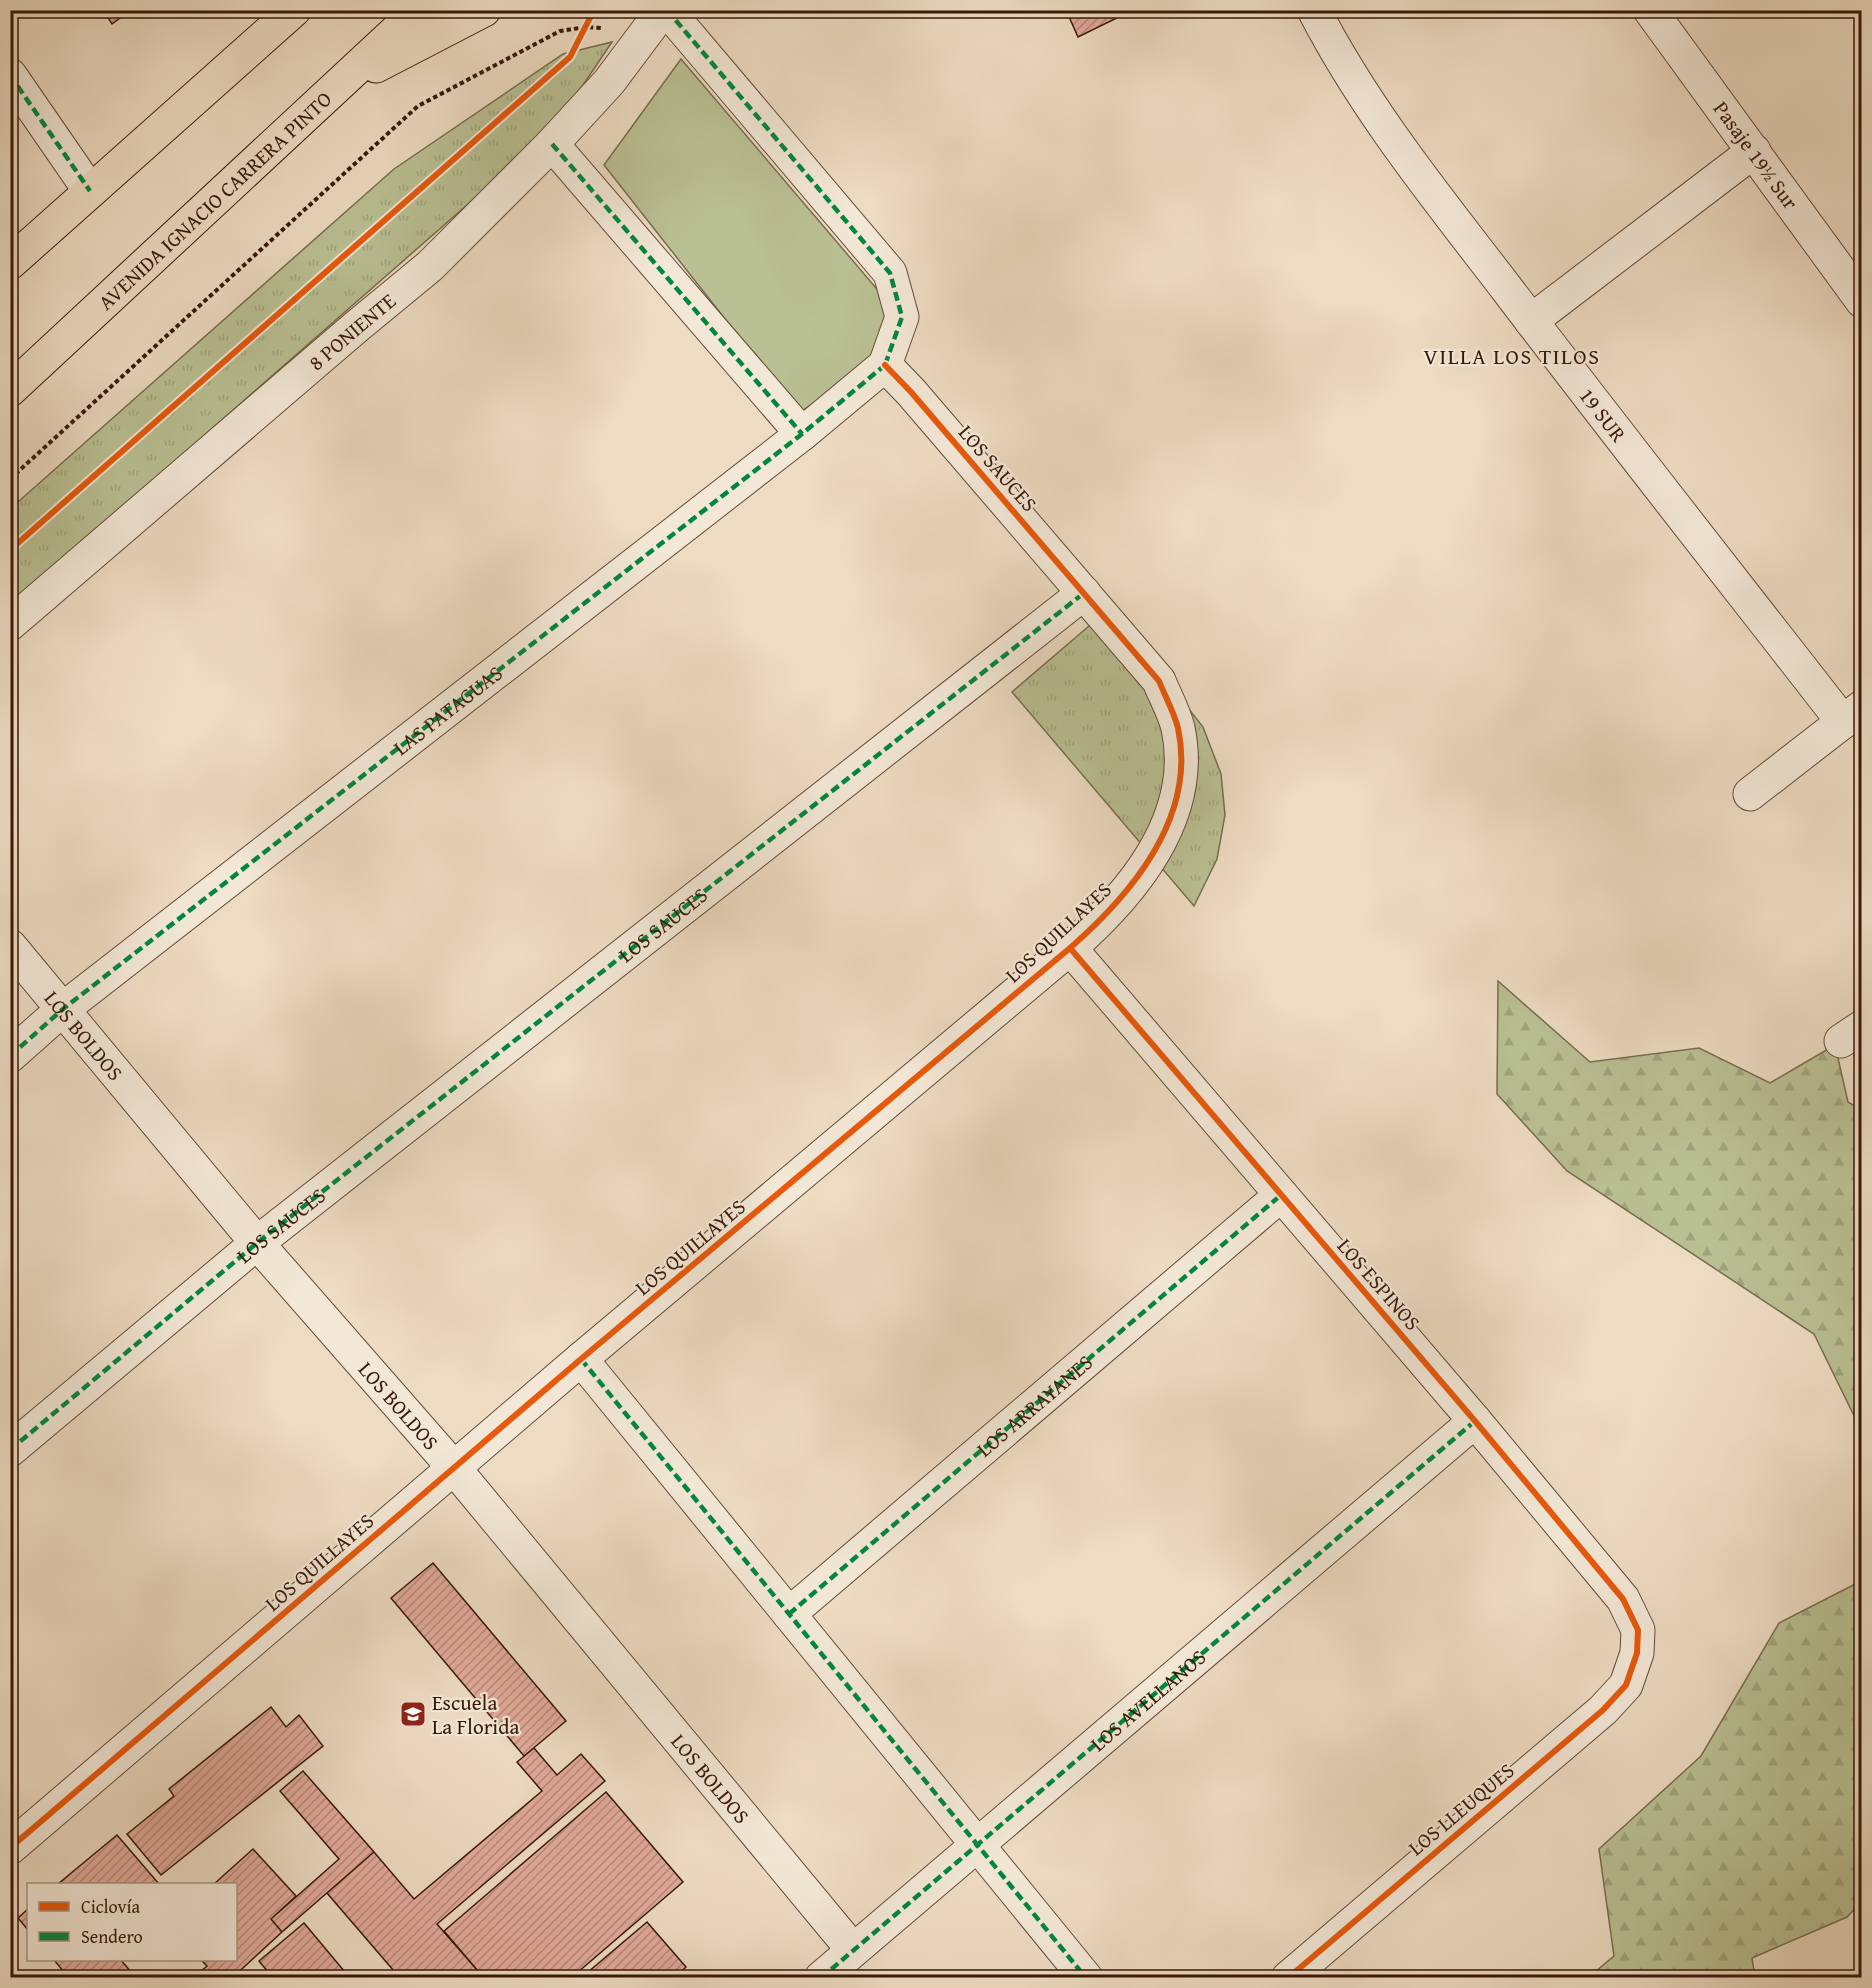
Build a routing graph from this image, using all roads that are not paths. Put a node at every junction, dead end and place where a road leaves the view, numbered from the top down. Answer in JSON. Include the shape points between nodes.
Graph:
{"nodes":[{"id":1,"x":294,"y":10,"type":"edge"},
{"id":2,"x":419,"y":10,"type":"edge"},
{"id":3,"x":484,"y":10,"type":"edge"},
{"id":4,"x":665,"y":10,"type":"edge"},
{"id":5,"x":1314,"y":10,"type":"edge"},
{"id":6,"x":1650,"y":10,"type":"edge"},
{"id":7,"x":10,"y":75,"type":"edge"},
{"id":8,"x":333,"y":90,"type":"junction"},
{"id":9,"x":552,"y":144,"type":"junction"},
{"id":10,"x":1754,"y":151,"type":"junction"},
{"id":11,"x":90,"y":191,"type":"junction"},
{"id":12,"x":10,"y":263,"type":"edge"},
{"id":13,"x":1862,"y":301,"type":"edge"},
{"id":14,"x":1531,"y":321,"type":"junction"},
{"id":15,"x":885,"y":366,"type":"junction"},
{"id":16,"x":10,"y":390,"type":"edge"},
{"id":17,"x":802,"y":434,"type":"junction"},
{"id":18,"x":1084,"y":593,"type":"junction"},
{"id":19,"x":10,"y":624,"type":"edge"},
{"id":20,"x":1852,"y":714,"type":"edge"},
{"id":21,"x":1750,"y":794,"type":"dead end"},
{"id":22,"x":10,"y":946,"type":"edge"},
{"id":23,"x":1070,"y":948,"type":"junction"},
{"id":24,"x":63,"y":1009,"type":"junction"},
{"id":25,"x":10,"y":1056,"type":"edge"},
{"id":26,"x":1281,"y":1195,"type":"junction"},
{"id":27,"x":257,"y":1244,"type":"junction"},
{"id":28,"x":581,"y":1359,"type":"junction"},
{"id":29,"x":1475,"y":1421,"type":"junction"},
{"id":30,"x":10,"y":1450,"type":"edge"},
{"id":31,"x":454,"y":1468,"type":"junction"},
{"id":32,"x":789,"y":1614,"type":"junction"},
{"id":33,"x":1637,"y":1653,"type":"joint"},
{"id":34,"x":977,"y":1845,"type":"junction"},
{"id":35,"x":10,"y":1848,"type":"edge"},
{"id":36,"x":853,"y":1950,"type":"junction"},
{"id":37,"x":821,"y":1977,"type":"edge"},
{"id":38,"x":1086,"y":1977,"type":"edge"},
{"id":39,"x":1288,"y":1977,"type":"edge"}],
"edges":[{"from":1,"to":11,"type":"main road"},
{"from":2,"to":8,"type":"main road","name":"AVENIDA IGNACIO CARRERA PINTO"},
{"from":3,"to":8,"type":"main road"},
{"from":4,"to":9,"type":"street","name":"8 PONIENTE","via":[[609,82]]},
{"from":4,"to":15,"type":"street","via":[[890,273],[902,317]]},
{"from":5,"to":14,"type":"street","name":"19 SUR","via":[[1371,108]]},
{"from":6,"to":10,"type":"street","name":"Pasaje 19½ Sur"},
{"from":7,"to":11,"type":"street"},
{"from":8,"to":16,"type":"main road","name":"AVENIDA IGNACIO CARRERA PINTO"},
{"from":9,"to":17,"type":"street"},
{"from":9,"to":19,"type":"street","name":"8 PONIENTE","via":[[430,266]]},
{"from":10,"to":13,"type":"street","name":"Pasaje 19½ Sur"},
{"from":10,"to":14,"type":"street"},
{"from":11,"to":12,"type":"main road"},
{"from":14,"to":20,"type":"street","name":"19 SUR"},
{"from":15,"to":17,"type":"street","name":"LAS PATAGUAS"},
{"from":15,"to":18,"type":"street","name":"LOS SAUCES"},
{"from":17,"to":24,"type":"street","name":"LAS PATAGUAS"},
{"from":18,"to":23,"type":"street","name":"LOS QUILLAYES","via":[[1159,681],[1178,727],[1181,769],[1173,813],[1150,859],[1099,923]]},
{"from":18,"to":27,"type":"street","name":"LOS SAUCES"},
{"from":20,"to":21,"type":"street"},
{"from":22,"to":24,"type":"street","name":"LOS BOLDOS"},
{"from":23,"to":26,"type":"street","name":"LOS ESPINOS"},
{"from":23,"to":28,"type":"street","name":"LOS QUILLAYES"},
{"from":24,"to":25,"type":"street","name":"LAS PATAGUAS"},
{"from":24,"to":27,"type":"street","name":"LOS BOLDOS"},
{"from":26,"to":29,"type":"street","name":"LOS ESPINOS"},
{"from":26,"to":32,"type":"street","name":"LOS ARRAYANES"},
{"from":27,"to":30,"type":"street","name":"LOS SAUCES"},
{"from":27,"to":31,"type":"street","name":"LOS BOLDOS"},
{"from":28,"to":31,"type":"street","name":"LOS QUILLAYES"},
{"from":28,"to":32,"type":"street"},
{"from":29,"to":33,"type":"street","name":"LOS ESPINOS","via":[[1623,1599],[1638,1630]]},
{"from":29,"to":34,"type":"street","name":"LOS AVELLANOS"},
{"from":31,"to":35,"type":"street","name":"LOS QUILLAYES"},
{"from":31,"to":36,"type":"street","name":"LOS BOLDOS"},
{"from":32,"to":34,"type":"street"},
{"from":33,"to":39,"type":"street","name":"LOS LLEUQUES","via":[[1626,1685],[1603,1710]]},
{"from":34,"to":36,"type":"street","name":"LOS AVELLANOS"},
{"from":34,"to":38,"type":"street"},
{"from":36,"to":37,"type":"street","name":"LOS AVELLANOS"}]}
